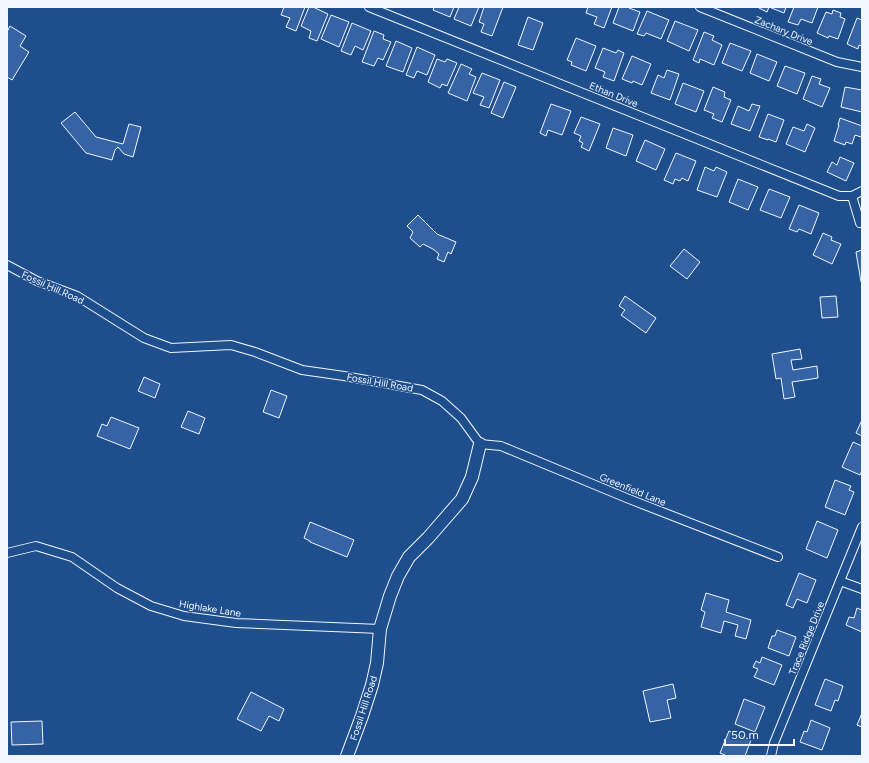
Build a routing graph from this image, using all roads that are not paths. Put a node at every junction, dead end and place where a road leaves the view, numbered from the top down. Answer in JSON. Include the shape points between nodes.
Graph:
{"nodes":[{"id":1,"x":369,"y":7,"type":"edge"},
{"id":2,"x":700,"y":7,"type":"edge"},
{"id":3,"x":862,"y":67,"type":"edge"},
{"id":4,"x":862,"y":191,"type":"edge"},
{"id":5,"x":852,"y":196,"type":"junction"},
{"id":6,"x":860,"y":223,"type":"dead end"},
{"id":7,"x":7,"y":265,"type":"edge"},
{"id":8,"x":480,"y":444,"type":"junction"},
{"id":9,"x":862,"y":528,"type":"edge"},
{"id":10,"x":7,"y":553,"type":"edge"},
{"id":11,"x":778,"y":557,"type":"dead end"},
{"id":12,"x":840,"y":581,"type":"junction"},
{"id":13,"x":862,"y":589,"type":"edge"},
{"id":14,"x":380,"y":629,"type":"junction"},
{"id":15,"x":347,"y":756,"type":"edge"},
{"id":16,"x":771,"y":756,"type":"edge"}],
"edges":[{"from":1,"to":5,"type":"street","name":"Ethan Drive","via":[[839,196]]},
{"from":2,"to":3,"type":"street","name":"Zachary Drive","via":[[837,62]]},
{"from":4,"to":5,"type":"street"},
{"from":5,"to":6,"type":"street"},
{"from":7,"to":8,"type":"street","name":"Fossil Hill Road","via":[[37,281],[77,296],[144,338],[171,348],[231,345],[302,370],[422,390],[442,401],[461,418]]},
{"from":8,"to":11,"type":"street","name":"Greenfield Lane","via":[[501,446]]},
{"from":8,"to":14,"type":"street","name":"Fossil Hill Road","via":[[472,477],[462,499],[409,557],[398,576]]},
{"from":9,"to":12,"type":"street","name":"Trace Ridge Drive"},
{"from":10,"to":14,"type":"street","name":"Highlake Lane","via":[[36,546],[72,556],[117,588],[151,606],[184,616],[236,623]]},
{"from":12,"to":13,"type":"street"},
{"from":12,"to":16,"type":"street","name":"Trace Ridge Drive"},
{"from":14,"to":15,"type":"street","name":"Fossil Hill Road","via":[[372,685]]}]}
